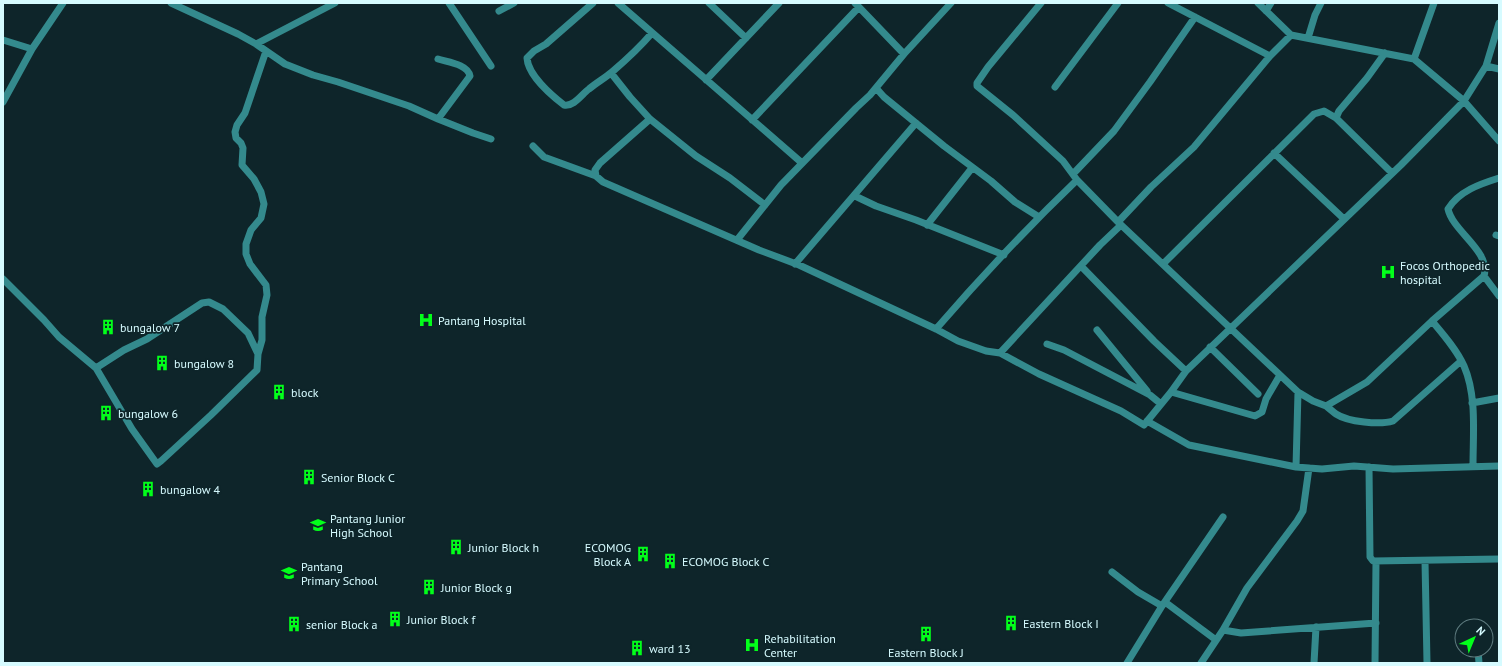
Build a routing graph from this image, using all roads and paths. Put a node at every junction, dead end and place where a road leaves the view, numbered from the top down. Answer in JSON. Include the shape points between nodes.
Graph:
{"nodes":[{"id":1,"x":63,"y":3,"type":"edge"},
{"id":2,"x":171,"y":3,"type":"edge"},
{"id":3,"x":335,"y":3,"type":"edge"},
{"id":4,"x":449,"y":3,"type":"edge"},
{"id":5,"x":514,"y":3,"type":"edge"},
{"id":6,"x":593,"y":3,"type":"edge"},
{"id":7,"x":618,"y":3,"type":"edge"},
{"id":8,"x":709,"y":3,"type":"edge"},
{"id":9,"x":780,"y":3,"type":"edge"},
{"id":10,"x":950,"y":3,"type":"edge"},
{"id":11,"x":1041,"y":3,"type":"edge"},
{"id":12,"x":1118,"y":3,"type":"edge"},
{"id":13,"x":1168,"y":3,"type":"edge"},
{"id":14,"x":1258,"y":3,"type":"edge"},
{"id":15,"x":1271,"y":3,"type":"edge"},
{"id":16,"x":1321,"y":3,"type":"edge"},
{"id":17,"x":1434,"y":3,"type":"edge"},
{"id":18,"x":857,"y":5,"type":"edge"},
{"id":19,"x":499,"y":11,"type":"dead end"},
{"id":20,"x":1266,"y":11,"type":"junction"},
{"id":21,"x":1195,"y":17,"type":"junction"},
{"id":22,"x":1499,"y":23,"type":"edge"},
{"id":23,"x":652,"y":33,"type":"junction"},
{"id":24,"x":1291,"y":35,"type":"junction"},
{"id":25,"x":746,"y":38,"type":"junction"},
{"id":26,"x":1308,"y":38,"type":"junction"},
{"id":27,"x":3,"y":40,"type":"edge"},
{"id":28,"x":256,"y":44,"type":"junction"},
{"id":29,"x":32,"y":48,"type":"junction"},
{"id":30,"x":266,"y":51,"type":"junction"},
{"id":31,"x":1385,"y":53,"type":"junction"},
{"id":32,"x":904,"y":54,"type":"junction"},
{"id":33,"x":1270,"y":56,"type":"junction"},
{"id":34,"x":438,"y":59,"type":"dead end"},
{"id":35,"x":1414,"y":59,"type":"junction"},
{"id":36,"x":491,"y":66,"type":"dead end"},
{"id":37,"x":1486,"y":66,"type":"junction"},
{"id":38,"x":1499,"y":69,"type":"edge"},
{"id":39,"x":611,"y":73,"type":"junction"},
{"id":40,"x":706,"y":80,"type":"junction"},
{"id":41,"x":876,"y":88,"type":"junction"},
{"id":42,"x":1056,"y":88,"type":"dead end"},
{"id":43,"x":1464,"y":101,"type":"junction"},
{"id":44,"x":3,"y":102,"type":"edge"},
{"id":45,"x":1336,"y":118,"type":"junction"},
{"id":46,"x":650,"y":119,"type":"junction"},
{"id":47,"x":438,"y":120,"type":"junction"},
{"id":48,"x":752,"y":120,"type":"junction"},
{"id":49,"x":916,"y":123,"type":"junction"},
{"id":50,"x":492,"y":139,"type":"dead end"},
{"id":51,"x":1499,"y":141,"type":"edge"},
{"id":52,"x":533,"y":146,"type":"dead end"},
{"id":53,"x":1274,"y":153,"type":"junction"},
{"id":54,"x":802,"y":163,"type":"junction"},
{"id":55,"x":972,"y":168,"type":"junction"},
{"id":56,"x":1392,"y":173,"type":"junction"},
{"id":57,"x":596,"y":176,"type":"junction"},
{"id":58,"x":1075,"y":177,"type":"junction"},
{"id":59,"x":1499,"y":178,"type":"edge"},
{"id":60,"x":855,"y":196,"type":"junction"},
{"id":61,"x":765,"y":205,"type":"junction"},
{"id":62,"x":1038,"y":217,"type":"junction"},
{"id":63,"x":1344,"y":219,"type":"junction"},
{"id":64,"x":1120,"y":223,"type":"junction"},
{"id":65,"x":927,"y":224,"type":"junction"},
{"id":66,"x":737,"y":240,"type":"junction"},
{"id":67,"x":1004,"y":255,"type":"junction"},
{"id":68,"x":795,"y":264,"type":"junction"},
{"id":69,"x":1163,"y":264,"type":"junction"},
{"id":70,"x":1081,"y":266,"type":"junction"},
{"id":71,"x":1484,"y":276,"type":"junction"},
{"id":72,"x":3,"y":279,"type":"edge"},
{"id":73,"x":1498,"y":293,"type":"edge"},
{"id":74,"x":1432,"y":321,"type":"junction"},
{"id":75,"x":1231,"y":327,"type":"junction"},
{"id":76,"x":936,"y":329,"type":"junction"},
{"id":77,"x":1097,"y":330,"type":"dead end"},
{"id":78,"x":1047,"y":344,"type":"dead end"},
{"id":79,"x":1210,"y":347,"type":"junction"},
{"id":80,"x":1000,"y":353,"type":"junction"},
{"id":81,"x":258,"y":354,"type":"junction"},
{"id":82,"x":1461,"y":361,"type":"junction"},
{"id":83,"x":96,"y":368,"type":"junction"},
{"id":84,"x":1186,"y":371,"type":"junction"},
{"id":85,"x":1280,"y":375,"type":"junction"},
{"id":86,"x":1171,"y":392,"type":"junction"},
{"id":87,"x":1298,"y":392,"type":"junction"},
{"id":88,"x":1258,"y":394,"type":"dead end"},
{"id":89,"x":1150,"y":395,"type":"junction"},
{"id":90,"x":1499,"y":398,"type":"edge"},
{"id":91,"x":1472,"y":403,"type":"junction"},
{"id":92,"x":1161,"y":404,"type":"junction"},
{"id":93,"x":1326,"y":406,"type":"junction"},
{"id":94,"x":1147,"y":421,"type":"junction"},
{"id":95,"x":1473,"y":466,"type":"junction"},
{"id":96,"x":1499,"y":466,"type":"edge"},
{"id":97,"x":1296,"y":467,"type":"junction"},
{"id":98,"x":1369,"y":467,"type":"junction"},
{"id":99,"x":1310,"y":468,"type":"junction"},
{"id":100,"x":1223,"y":517,"type":"dead end"},
{"id":101,"x":1499,"y":559,"type":"edge"},
{"id":102,"x":1425,"y":561,"type":"junction"},
{"id":103,"x":1376,"y":562,"type":"junction"},
{"id":104,"x":1112,"y":572,"type":"dead end"},
{"id":105,"x":1164,"y":604,"type":"junction"},
{"id":106,"x":1376,"y":623,"type":"junction"},
{"id":107,"x":1316,"y":628,"type":"junction"},
{"id":108,"x":1223,"y":630,"type":"junction"},
{"id":109,"x":1216,"y":640,"type":"junction"},
{"id":110,"x":1127,"y":663,"type":"edge"},
{"id":111,"x":1201,"y":663,"type":"edge"},
{"id":112,"x":1314,"y":663,"type":"edge"},
{"id":113,"x":1375,"y":663,"type":"edge"},
{"id":114,"x":1427,"y":663,"type":"edge"}],
"edges":[{"from":1,"to":29,"type":"street"},
{"from":2,"to":28,"type":"street","via":[[215,22]]},
{"from":3,"to":28,"type":"street"},
{"from":4,"to":36,"type":"street"},
{"from":5,"to":19,"type":"street"},
{"from":6,"to":39,"type":"street","via":[[530,55],[527,58],[527,66],[557,100],[568,106]]},
{"from":7,"to":23,"type":"street"},
{"from":8,"to":25,"type":"street"},
{"from":9,"to":25,"type":"street"},
{"from":10,"to":32,"type":"street"},
{"from":11,"to":58,"type":"street","via":[[988,67],[977,86],[1063,160]]},
{"from":12,"to":42,"type":"street"},
{"from":13,"to":21,"type":"street"},
{"from":14,"to":20,"type":"street"},
{"from":15,"to":20,"type":"street"},
{"from":16,"to":26,"type":"street"},
{"from":17,"to":35,"type":"street"},
{"from":18,"to":32,"type":"street"},
{"from":18,"to":48,"type":"street"},
{"from":20,"to":24,"type":"street"},
{"from":21,"to":33,"type":"street"},
{"from":21,"to":58,"type":"street","via":[[1114,131]]},
{"from":22,"to":37,"type":"street"},
{"from":23,"to":39,"type":"street"},
{"from":23,"to":40,"type":"street"},
{"from":24,"to":26,"type":"street"},
{"from":24,"to":33,"type":"street"},
{"from":25,"to":40,"type":"street"},
{"from":26,"to":31,"type":"street"},
{"from":27,"to":29,"type":"street"},
{"from":28,"to":30,"type":"street"},
{"from":29,"to":44,"type":"street"},
{"from":30,"to":47,"type":"street","via":[[285,64],[409,106]]},
{"from":30,"to":81,"type":"street","via":[[245,112],[235,132],[236,138],[242,143],[242,164],[254,179],[264,204],[261,218],[246,244],[250,264],[266,285],[262,340]]},
{"from":31,"to":35,"type":"street"},
{"from":31,"to":45,"type":"street"},
{"from":32,"to":41,"type":"street"},
{"from":33,"to":64,"type":"street","via":[[1194,147],[1151,186]]},
{"from":34,"to":47,"type":"street","via":[[463,67],[470,76]]},
{"from":35,"to":43,"type":"street"},
{"from":37,"to":38,"type":"street"},
{"from":37,"to":43,"type":"street"},
{"from":39,"to":46,"type":"street"},
{"from":40,"to":48,"type":"street"},
{"from":41,"to":49,"type":"street"},
{"from":41,"to":54,"type":"street"},
{"from":43,"to":51,"type":"street"},
{"from":43,"to":56,"type":"street"},
{"from":45,"to":53,"type":"street","via":[[1324,111],[1314,114]]},
{"from":45,"to":56,"type":"street"},
{"from":46,"to":57,"type":"street","via":[[600,163],[595,170]]},
{"from":46,"to":61,"type":"street","via":[[696,156]]},
{"from":47,"to":50,"type":"street"},
{"from":48,"to":54,"type":"street"},
{"from":49,"to":55,"type":"street"},
{"from":49,"to":60,"type":"street"},
{"from":52,"to":57,"type":"street","via":[[544,157]]},
{"from":53,"to":63,"type":"street"},
{"from":53,"to":69,"type":"street"},
{"from":54,"to":61,"type":"street"},
{"from":55,"to":62,"type":"street"},
{"from":55,"to":65,"type":"street"},
{"from":56,"to":63,"type":"street"},
{"from":57,"to":66,"type":"street","via":[[603,182]]},
{"from":58,"to":62,"type":"street"},
{"from":58,"to":64,"type":"street"},
{"from":59,"to":71,"type":"street","via":[[1472,187],[1448,209],[1449,214],[1481,257],[1486,270]]},
{"from":60,"to":65,"type":"street"},
{"from":60,"to":68,"type":"street"},
{"from":61,"to":66,"type":"street"},
{"from":62,"to":67,"type":"street"},
{"from":63,"to":75,"type":"street"},
{"from":64,"to":69,"type":"street"},
{"from":64,"to":70,"type":"street"},
{"from":65,"to":67,"type":"street"},
{"from":66,"to":68,"type":"street"},
{"from":67,"to":76,"type":"street","via":[[970,289]]},
{"from":68,"to":76,"type":"street"},
{"from":69,"to":75,"type":"street"},
{"from":70,"to":80,"type":"street"},
{"from":70,"to":84,"type":"street"},
{"from":71,"to":73,"type":"street"},
{"from":71,"to":74,"type":"street"},
{"from":72,"to":83,"type":"street","via":[[59,337]]},
{"from":74,"to":82,"type":"street"},
{"from":74,"to":93,"type":"street","via":[[1367,382]]},
{"from":75,"to":79,"type":"street"},
{"from":75,"to":85,"type":"street"},
{"from":76,"to":80,"type":"street","via":[[958,341]]},
{"from":77,"to":89,"type":"street"},
{"from":78,"to":89,"type":"street","via":[[1064,350]]},
{"from":79,"to":84,"type":"street"},
{"from":79,"to":88,"type":"street"},
{"from":80,"to":94,"type":"street","via":[[1039,374],[1122,410],[1144,425]]},
{"from":81,"to":83,"type":"street","via":[[248,333],[223,309],[209,302],[202,303]]},
{"from":81,"to":83,"type":"street","via":[[257,370],[252,377],[157,464],[132,429]]},
{"from":82,"to":91,"type":"street","via":[[1469,380]]},
{"from":82,"to":93,"type":"street","via":[[1388,423],[1360,421],[1337,414]]},
{"from":84,"to":86,"type":"street"},
{"from":85,"to":86,"type":"street","via":[[1266,399],[1262,412],[1255,416]]},
{"from":85,"to":87,"type":"street"},
{"from":86,"to":92,"type":"street"},
{"from":87,"to":93,"type":"street"},
{"from":87,"to":97,"type":"street"},
{"from":89,"to":92,"type":"street"},
{"from":90,"to":91,"type":"street"},
{"from":91,"to":95,"type":"street"},
{"from":92,"to":94,"type":"street"},
{"from":94,"to":97,"type":"street","via":[[1189,446]]},
{"from":95,"to":96,"type":"street"},
{"from":95,"to":98,"type":"street","via":[[1393,469]]},
{"from":97,"to":99,"type":"street"},
{"from":98,"to":99,"type":"street"},
{"from":98,"to":103,"type":"street","via":[[1370,557]]},
{"from":99,"to":108,"type":"street","via":[[1303,511],[1247,588]]},
{"from":100,"to":105,"type":"street"},
{"from":101,"to":102,"type":"street"},
{"from":102,"to":103,"type":"street"},
{"from":102,"to":114,"type":"street"},
{"from":103,"to":106,"type":"street"},
{"from":104,"to":105,"type":"street","via":[[1138,592]]},
{"from":105,"to":109,"type":"street"},
{"from":105,"to":110,"type":"street"},
{"from":106,"to":107,"type":"street"},
{"from":106,"to":113,"type":"street"},
{"from":107,"to":108,"type":"street","via":[[1241,633]]},
{"from":107,"to":112,"type":"street"},
{"from":108,"to":109,"type":"street"},
{"from":109,"to":111,"type":"street"}]}
